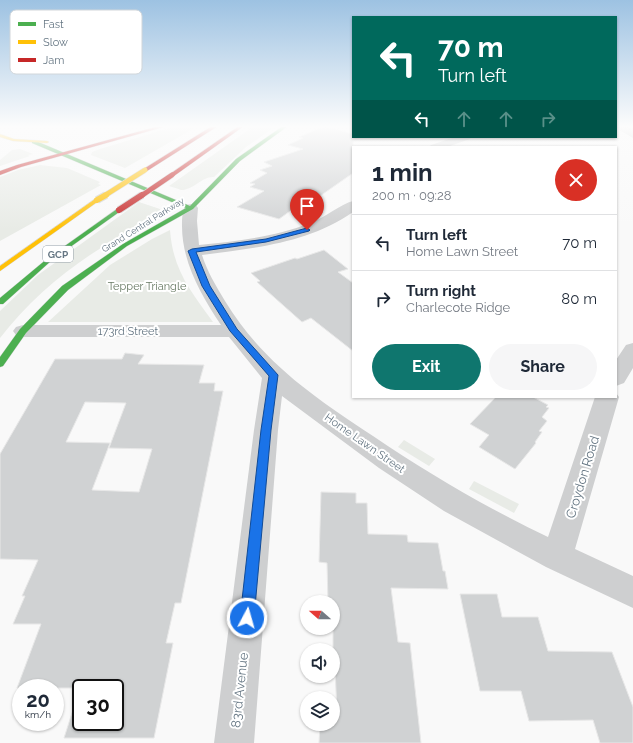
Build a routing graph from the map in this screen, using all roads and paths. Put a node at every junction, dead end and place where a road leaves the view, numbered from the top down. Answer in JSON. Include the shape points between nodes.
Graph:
{"nodes":[{"id":1,"x":38,"y":161,"type":"edge"},
{"id":2,"x":78,"y":161,"type":"edge"},
{"id":3,"x":160,"y":161,"type":"edge"},
{"id":4,"x":192,"y":161,"type":"edge"},
{"id":5,"x":237,"y":161,"type":"edge"},
{"id":6,"x":0,"y":173,"type":"edge"},
{"id":7,"x":352,"y":206,"type":"edge"},
{"id":8,"x":190,"y":208,"type":"junction"},
{"id":9,"x":192,"y":251,"type":"junction"},
{"id":10,"x":0,"y":268,"type":"edge"},
{"id":11,"x":0,"y":302,"type":"edge"},
{"id":12,"x":23,"y":331,"type":"junction"},
{"id":13,"x":234,"y":331,"type":"junction"},
{"id":14,"x":633,"y":350,"type":"edge"},
{"id":15,"x":0,"y":364,"type":"edge"},
{"id":16,"x":274,"y":375,"type":"junction"},
{"id":17,"x":617,"y":376,"type":"edge"},
{"id":18,"x":607,"y":398,"type":"edge"},
{"id":19,"x":557,"y":557,"type":"junction"},
{"id":20,"x":633,"y":592,"type":"edge"},
{"id":21,"x":234,"y":743,"type":"edge"}],
"edges":[{"from":1,"to":6,"type":"main road"},
{"from":2,"to":8,"type":"main road"},
{"from":3,"to":10,"type":"main road","number":"GCP","bridge":true,"via":[[97,200]]},
{"from":4,"to":11,"type":"main road","number":"GCP","bridge":true,"via":[[50,259]]},
{"from":5,"to":8,"type":"main road","name":"Grand Central Parkway"},
{"from":7,"to":9,"type":"street","via":[[327,222],[290,235],[260,242]]},
{"from":8,"to":9,"type":"street","name":"Home Lawn Street","via":[[188,220]]},
{"from":8,"to":12,"type":"main road","name":"Grand Central Parkway","via":[[125,245],[65,288]]},
{"from":9,"to":13,"type":"street","name":"Home Lawn Street","via":[[206,286]]},
{"from":12,"to":13,"type":"street","name":"173rd Street"},
{"from":12,"to":15,"type":"main road","name":"Grand Central Parkway"},
{"from":13,"to":16,"type":"street","name":"Home Lawn Street"},
{"from":14,"to":17,"type":"street"},
{"from":16,"to":19,"type":"street","name":"Home Lawn Street","via":[[325,417],[465,510]]},
{"from":16,"to":21,"type":"street","name":"83rd Avenue","via":[[266,430]]},
{"from":18,"to":19,"type":"street","name":"Croydon Road"},
{"from":19,"to":20,"type":"street","name":"Home Lawn Street"}]}
